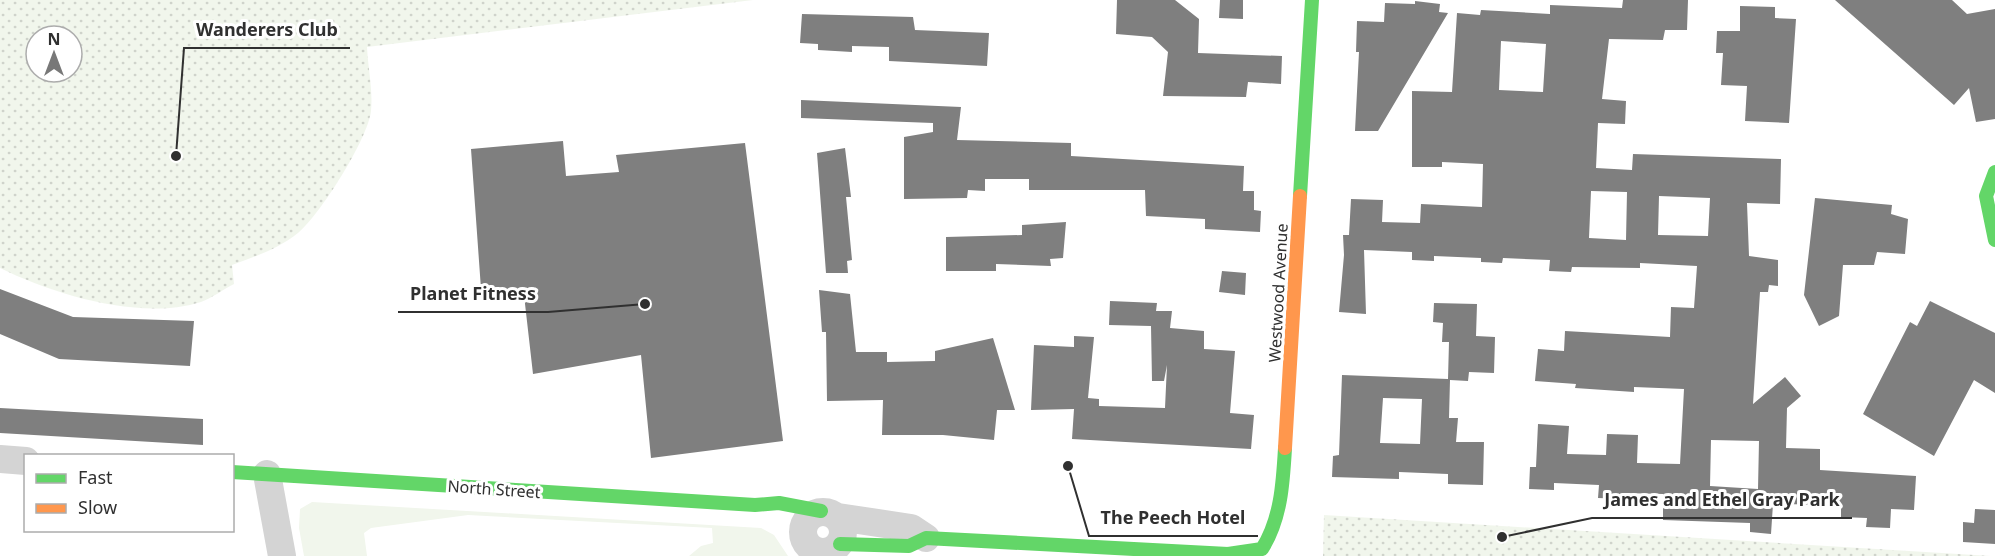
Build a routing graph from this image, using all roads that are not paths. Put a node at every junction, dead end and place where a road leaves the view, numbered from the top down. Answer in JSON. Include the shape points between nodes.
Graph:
{"nodes":[{"id":1,"x":1312,"y":0,"type":"edge"},
{"id":2,"x":1995,"y":172,"type":"edge"},
{"id":3,"x":1995,"y":240,"type":"edge"},
{"id":4,"x":0,"y":459,"type":"edge"},
{"id":5,"x":24,"y":461,"type":"edge"},
{"id":6,"x":234,"y":472,"type":"edge"},
{"id":7,"x":267,"y":474,"type":"junction"},
{"id":8,"x":755,"y":506,"type":"joint"},
{"id":9,"x":825,"y":535,"type":"edge"},
{"id":10,"x":926,"y":538,"type":"joint"},
{"id":11,"x":1228,"y":554,"type":"joint"},
{"id":12,"x":282,"y":556,"type":"edge"}],
"edges":[{"from":1,"to":11,"type":"street","name":"Westwood Avenue","via":[[1286,439],[1278,508],[1274,530],[1262,549]]},
{"from":2,"to":3,"type":"street","via":[[1989,179],[1987,218]]},
{"from":4,"to":5,"type":"street"},
{"from":6,"to":7,"type":"street","name":"North Street"},
{"from":7,"to":8,"type":"street","name":"North Street"},
{"from":7,"to":12,"type":"street"},
{"from":8,"to":9,"type":"street","name":"North Street"},
{"from":9,"to":10,"type":"street","name":"North Street","via":[[911,528]]},
{"from":10,"to":11,"type":"street","name":"North Street"}]}
